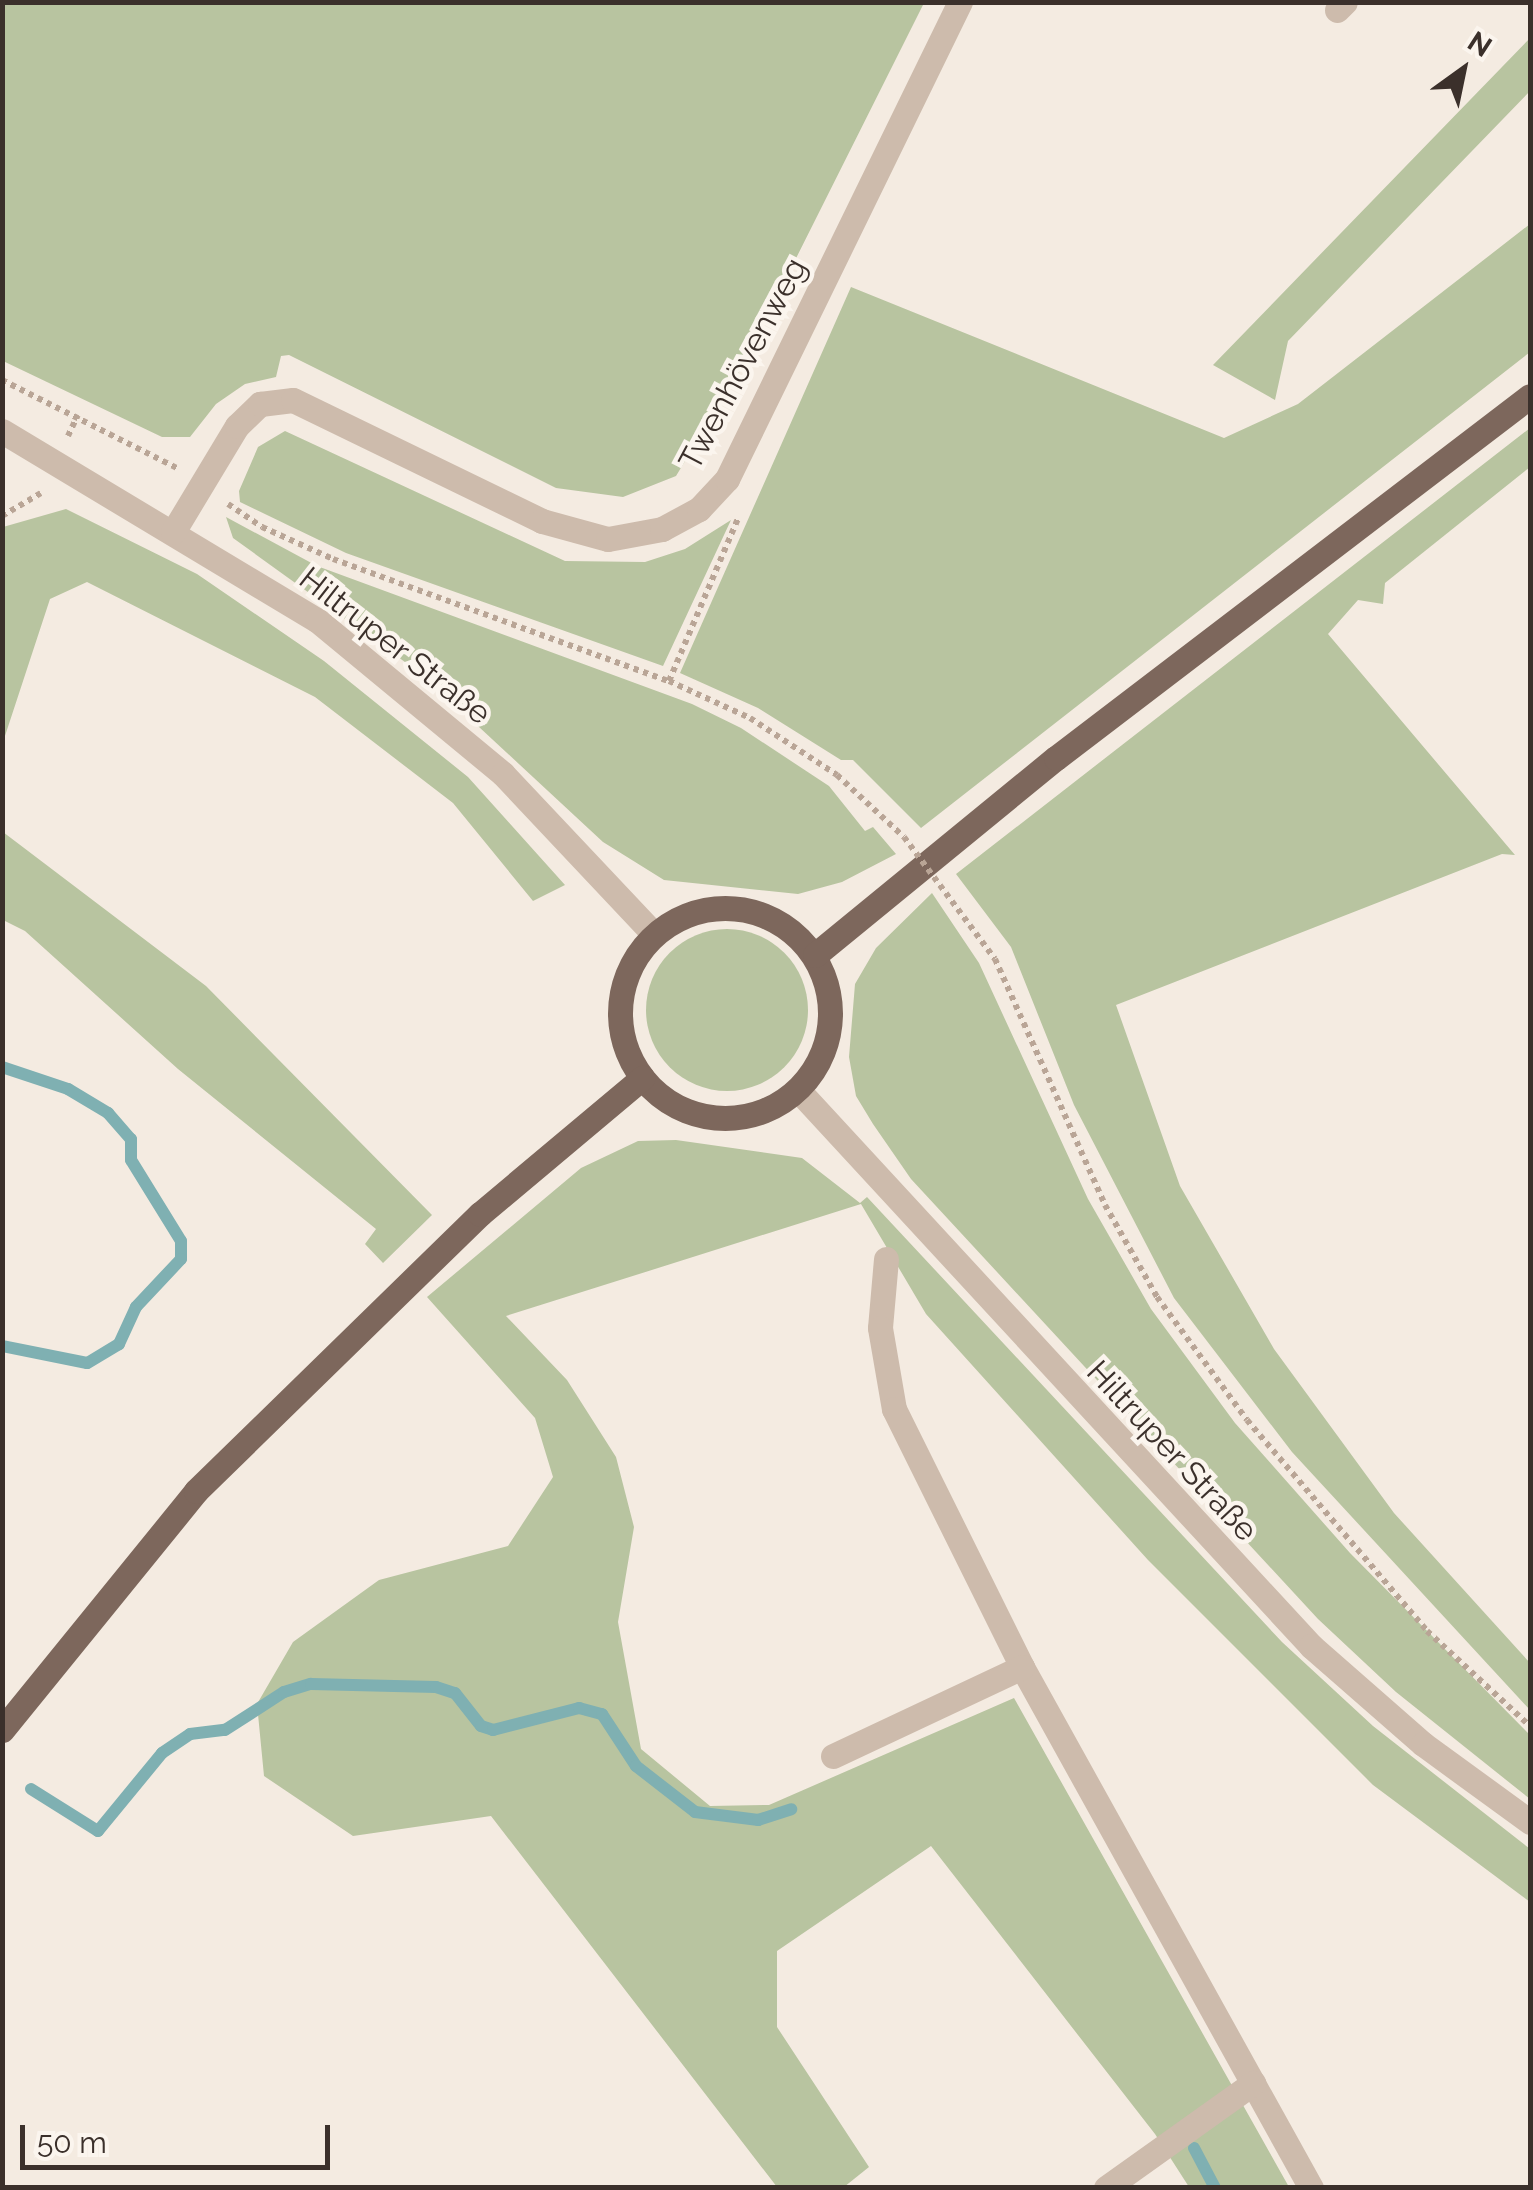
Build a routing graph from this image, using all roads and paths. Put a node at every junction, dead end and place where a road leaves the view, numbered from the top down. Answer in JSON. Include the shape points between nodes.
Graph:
{"nodes":[{"id":1,"x":960,"y":2,"type":"edge"},
{"id":2,"x":2,"y":380,"type":"edge"},
{"id":3,"x":1530,"y":396,"type":"edge"},
{"id":4,"x":2,"y":432,"type":"edge"},
{"id":5,"x":727,"y":479,"type":"junction"},
{"id":6,"x":200,"y":485,"type":"junction"},
{"id":7,"x":173,"y":532,"type":"junction"},
{"id":8,"x":670,"y":681,"type":"junction"},
{"id":9,"x":654,"y":934,"type":"junction"},
{"id":10,"x":814,"y":955,"type":"junction"},
{"id":11,"x":642,"y":1078,"type":"junction"},
{"id":12,"x":798,"y":1090,"type":"junction"},
{"id":13,"x":886,"y":1259,"type":"dead end"},
{"id":14,"x":1022,"y":1667,"type":"junction"},
{"id":15,"x":1530,"y":1726,"type":"edge"},
{"id":16,"x":2,"y":1730,"type":"edge"},
{"id":17,"x":833,"y":1756,"type":"dead end"},
{"id":18,"x":1530,"y":1822,"type":"edge"},
{"id":19,"x":1253,"y":2083,"type":"junction"},
{"id":20,"x":1106,"y":2188,"type":"edge"},
{"id":21,"x":1310,"y":2188,"type":"edge"}],
"edges":[{"from":1,"to":5,"type":"street","name":"Twenhövenweg"},
{"from":2,"to":6,"type":"path","via":[[150,450]]},
{"from":3,"to":10,"type":"main road","via":[[1056,758]]},
{"from":4,"to":7,"type":"street","name":"Hiltruper Straße"},
{"from":5,"to":6,"type":"street","name":"Twenhövenweg","via":[[698,509],[662,529],[608,539],[542,521],[293,400],[260,404],[236,426]]},
{"from":5,"to":8,"type":"path","via":[[741,511]]},
{"from":6,"to":7,"type":"street","name":"Twenhövenweg"},
{"from":6,"to":8,"type":"path","via":[[262,527],[334,558]]},
{"from":7,"to":9,"type":"street","name":"Hiltruper Straße","via":[[317,620],[425,704],[504,774]]},
{"from":8,"to":15,"type":"path","bridge":true,"via":[[750,718],[837,774],[904,837],[995,959],[1105,1206],[1156,1297],[1247,1420],[1427,1631]]},
{"from":9,"to":10,"type":"main road","via":[[685,914],[721,906],[758,911],[790,928]]},
{"from":9,"to":11,"type":"main road","via":[[630,966],[619,1012],[625,1045]]},
{"from":10,"to":12,"type":"main road","via":[[829,989],[831,1026],[820,1060]]},
{"from":11,"to":12,"type":"main road","via":[[692,1112],[723,1118],[766,1110]]},
{"from":11,"to":16,"type":"main road","via":[[480,1214],[196,1491]]},
{"from":12,"to":18,"type":"street","name":"Hiltruper Straße","via":[[1311,1646],[1424,1744]]},
{"from":13,"to":14,"type":"street","via":[[880,1328],[894,1409]]},
{"from":14,"to":17,"type":"street"},
{"from":14,"to":19,"type":"street"},
{"from":19,"to":20,"type":"street"},
{"from":19,"to":21,"type":"street"}]}
